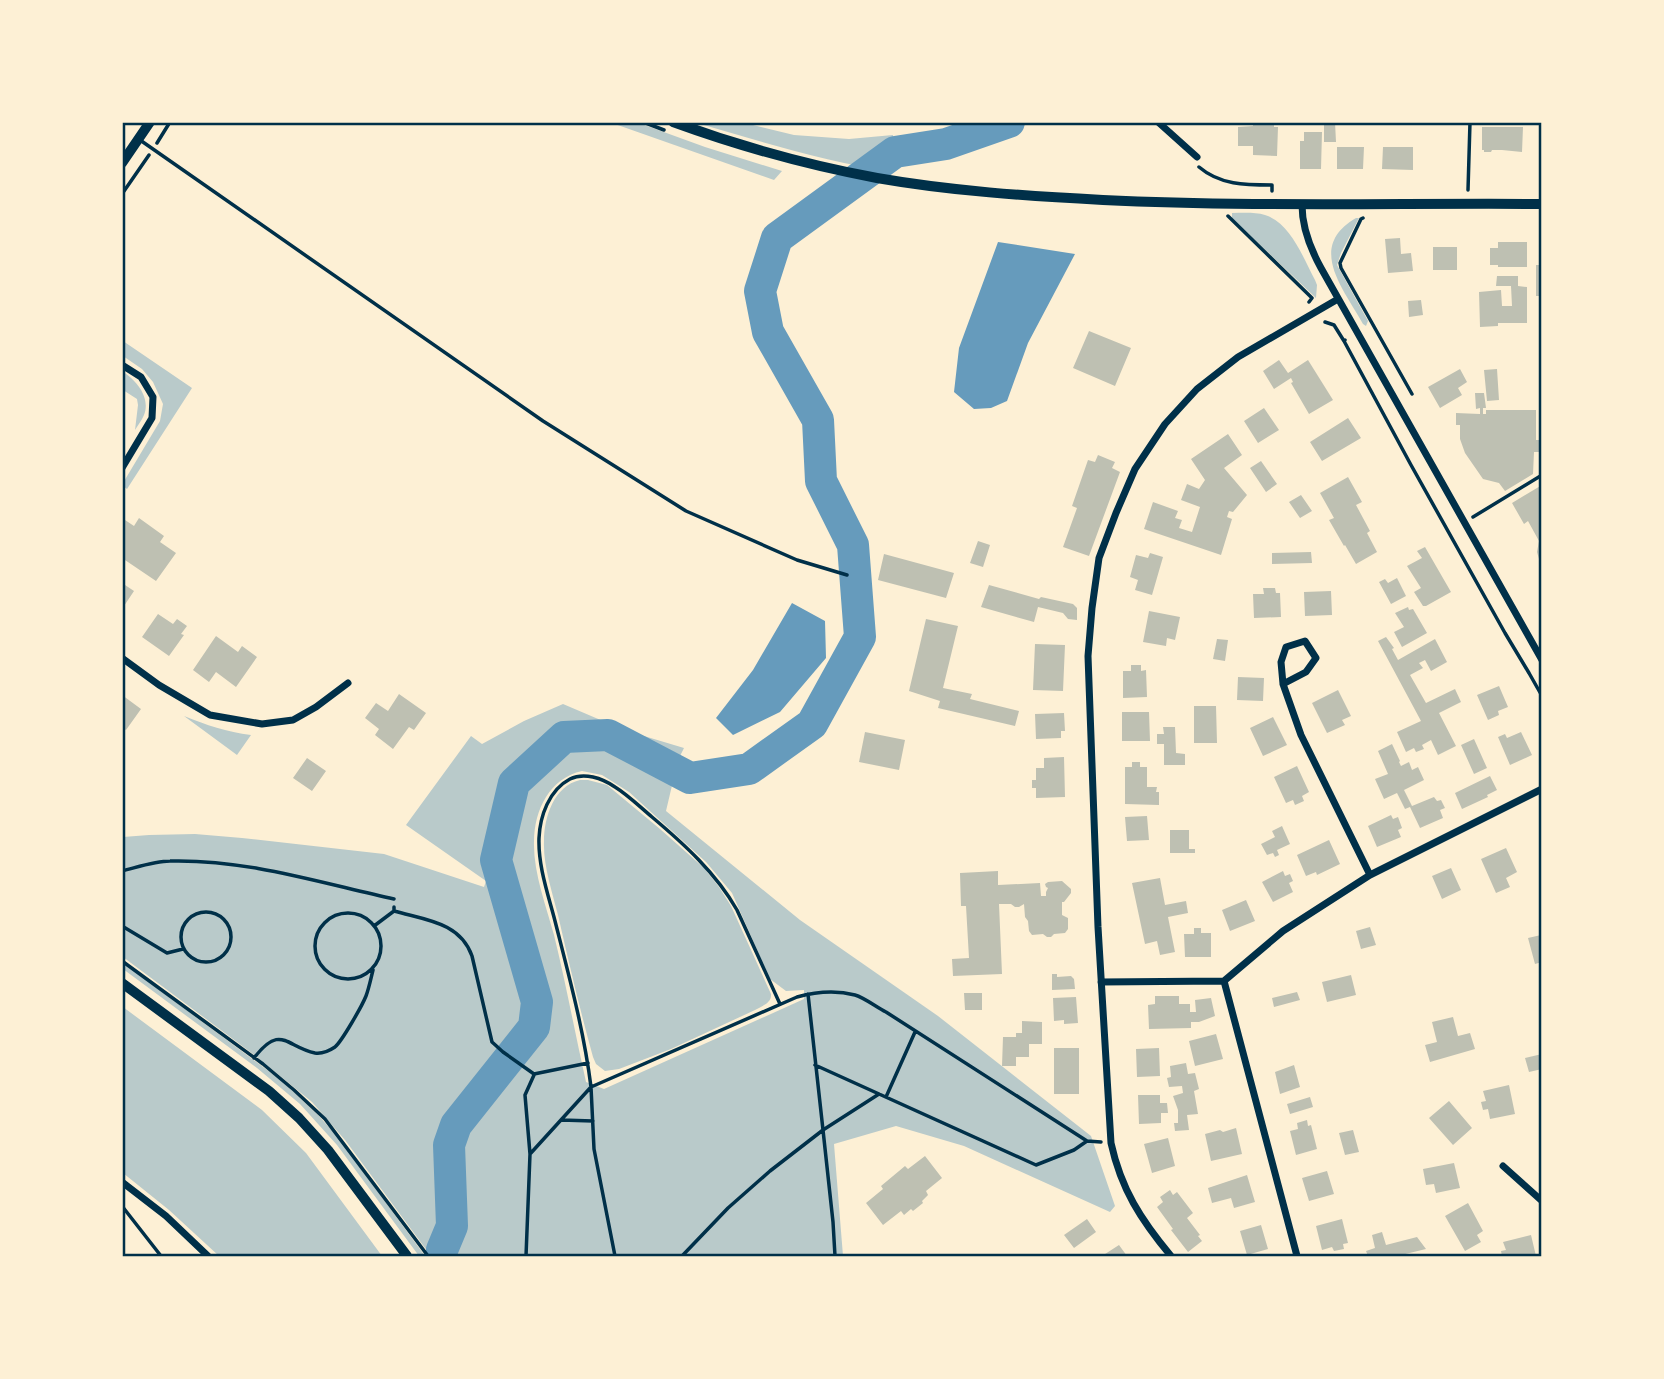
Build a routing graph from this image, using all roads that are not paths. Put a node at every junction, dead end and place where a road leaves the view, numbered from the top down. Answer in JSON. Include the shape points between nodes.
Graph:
{"nodes":[{"id":1,"x":150,"y":122,"type":"edge"},
{"id":2,"x":673,"y":122,"type":"edge"},
{"id":3,"x":1158,"y":122,"type":"edge"},
{"id":4,"x":139,"y":139,"type":"junction"},
{"id":5,"x":1197,"y":157,"type":"road end"},
{"id":6,"x":122,"y":163,"type":"edge"},
{"id":7,"x":1542,"y":204,"type":"edge"},
{"id":8,"x":1302,"y":205,"type":"junction"},
{"id":9,"x":1338,"y":299,"type":"junction"},
{"id":10,"x":122,"y":365,"type":"edge"},
{"id":11,"x":122,"y":468,"type":"edge"},
{"id":12,"x":847,"y":575,"type":"dead end"},
{"id":13,"x":122,"y":658,"type":"edge"},
{"id":14,"x":1542,"y":660,"type":"edge"},
{"id":15,"x":348,"y":683,"type":"dead end"},
{"id":16,"x":1283,"y":684,"type":"junction"},
{"id":17,"x":1542,"y":789,"type":"edge"},
{"id":18,"x":122,"y":871,"type":"edge"},
{"id":19,"x":1370,"y":875,"type":"junction"},
{"id":20,"x":394,"y":899,"type":"road end"},
{"id":21,"x":1224,"y":981,"type":"junction"},
{"id":22,"x":1101,"y":982,"type":"junction"},
{"id":23,"x":122,"y":983,"type":"edge"},
{"id":24,"x":1503,"y":1166,"type":"dead end"},
{"id":25,"x":122,"y":1182,"type":"edge"},
{"id":26,"x":1542,"y":1201,"type":"edge"},
{"id":27,"x":208,"y":1256,"type":"edge"},
{"id":28,"x":407,"y":1256,"type":"edge"},
{"id":29,"x":1171,"y":1256,"type":"edge"},
{"id":30,"x":1297,"y":1256,"type":"edge"}],
"edges":[{"from":1,"to":4,"type":"street"},
{"from":2,"to":8,"type":"street","via":[[761,151],[843,170],[997,193]]},
{"from":3,"to":5,"type":"street"},
{"from":4,"to":6,"type":"street"},
{"from":4,"to":12,"type":"lane","via":[[543,421],[686,511],[797,560]]},
{"from":7,"to":8,"type":"street"},
{"from":8,"to":9,"type":"street","via":[[1309,243]]},
{"from":9,"to":14,"type":"street"},
{"from":9,"to":22,"type":"street","via":[[1238,356],[1197,389],[1165,424],[1135,469],[1099,558],[1088,656]]},
{"from":10,"to":11,"type":"street","via":[[141,377],[153,397],[152,418]]},
{"from":13,"to":15,"type":"street","via":[[210,715],[262,724],[293,720]]},
{"from":16,"to":16,"type":"street","via":[[1306,672],[1317,659],[1305,641],[1286,647],[1281,662]]},
{"from":16,"to":19,"type":"street","via":[[1301,735]]},
{"from":17,"to":19,"type":"street"},
{"from":18,"to":20,"type":"lane","via":[[167,861],[212,862]]},
{"from":19,"to":21,"type":"street","via":[[1283,931]]},
{"from":21,"to":22,"type":"street"},
{"from":21,"to":30,"type":"street"},
{"from":22,"to":29,"type":"street","via":[[1116,1168],[1133,1205]]},
{"from":23,"to":28,"type":"street","via":[[270,1091],[299,1118]]},
{"from":24,"to":26,"type":"street"},
{"from":25,"to":27,"type":"street"}]}
